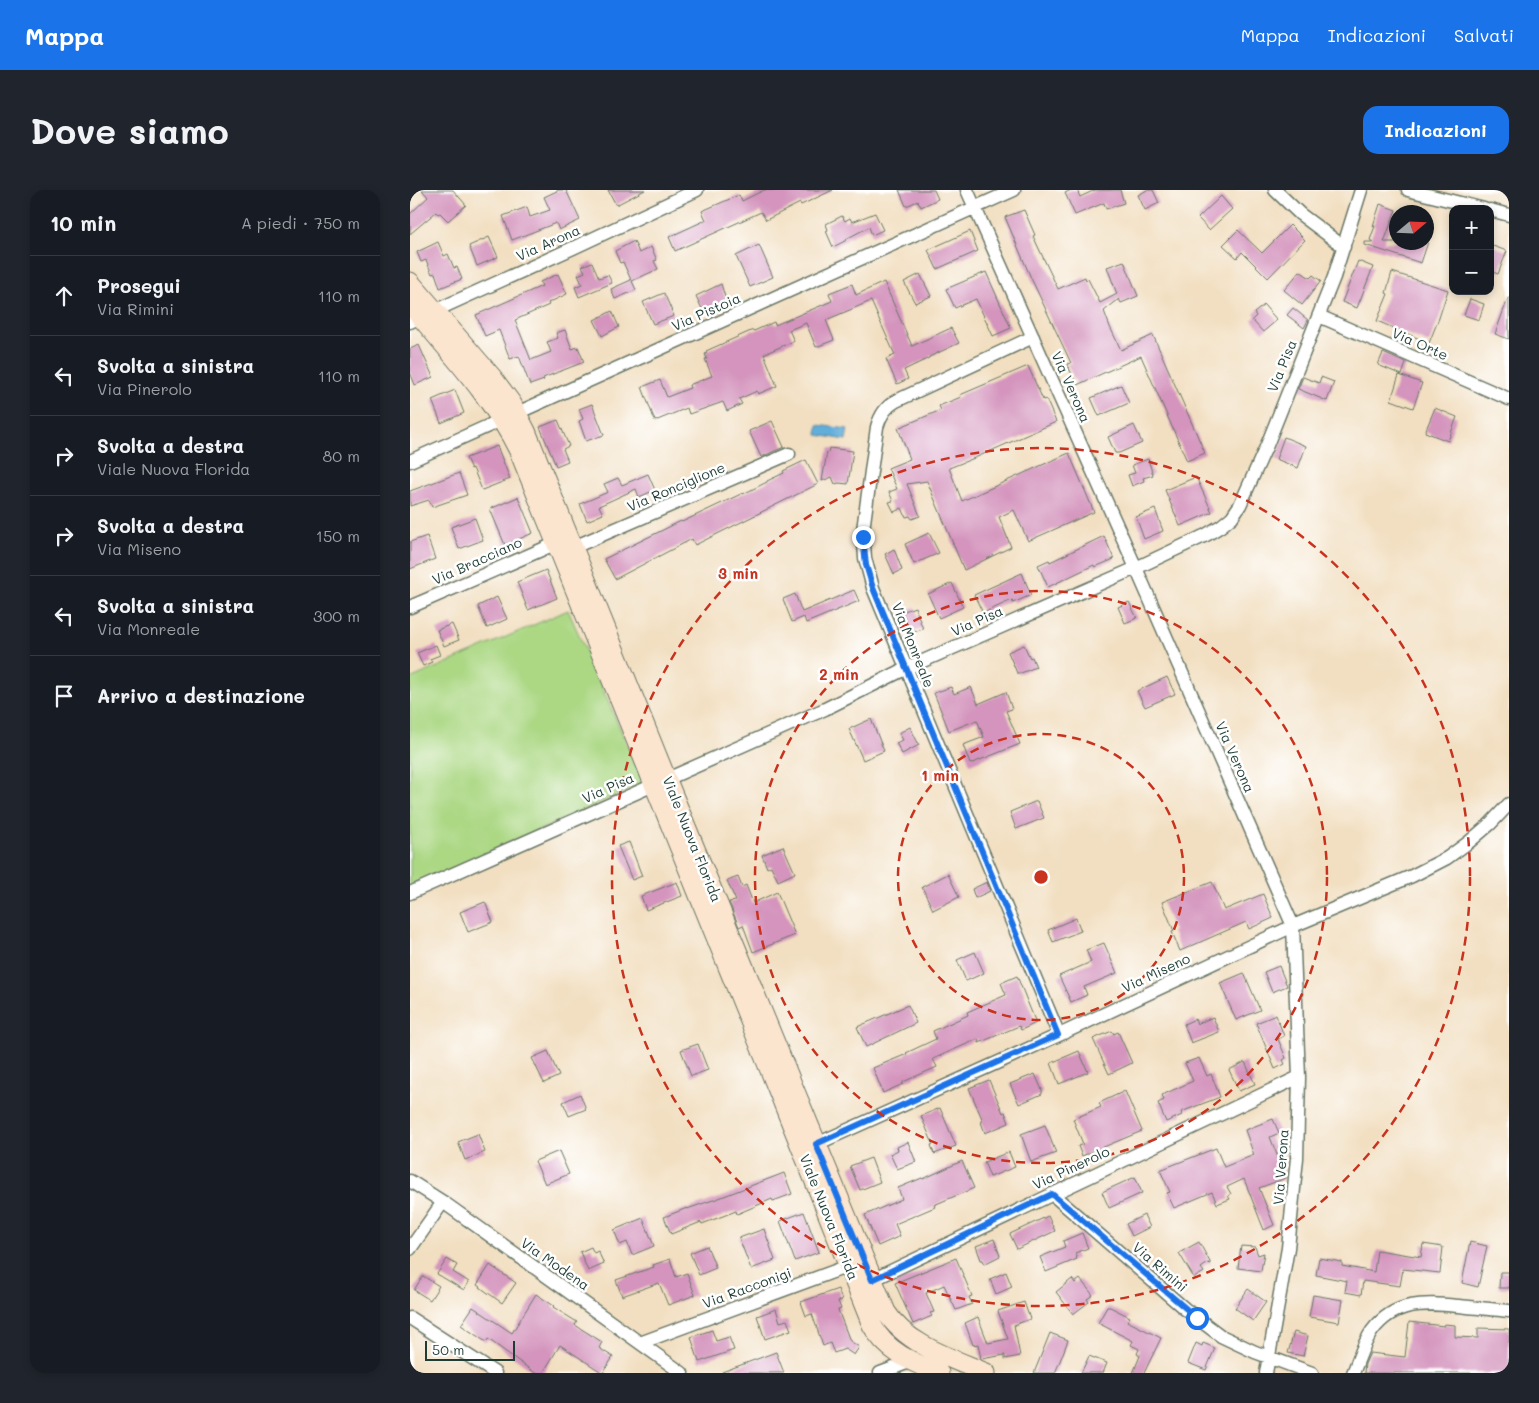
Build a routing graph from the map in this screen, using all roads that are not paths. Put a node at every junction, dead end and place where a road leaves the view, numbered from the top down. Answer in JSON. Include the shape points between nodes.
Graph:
{"nodes":[{"id":1,"x":697,"y":190,"type":"edge"},
{"id":2,"x":967,"y":190,"type":"edge"},
{"id":3,"x":1014,"y":190,"type":"edge"},
{"id":4,"x":1275,"y":190,"type":"edge"},
{"id":5,"x":1361,"y":190,"type":"edge"},
{"id":6,"x":1408,"y":190,"type":"edge"},
{"id":7,"x":1468,"y":205,"type":"edge"},
{"id":8,"x":974,"y":207,"type":"junction"},
{"id":9,"x":1494,"y":211,"type":"edge"},
{"id":10,"x":1509,"y":215,"type":"edge"},
{"id":11,"x":1344,"y":246,"type":"junction"},
{"id":12,"x":410,"y":282,"type":"edge"},
{"id":13,"x":418,"y":313,"type":"edge"},
{"id":14,"x":1319,"y":316,"type":"junction"},
{"id":15,"x":1033,"y":337,"type":"junction"},
{"id":16,"x":1509,"y":399,"type":"edge"},
{"id":17,"x":510,"y":417,"type":"junction"},
{"id":18,"x":789,"y":454,"type":"dead end"},
{"id":19,"x":410,"y":461,"type":"edge"},
{"id":20,"x":565,"y":545,"type":"junction"},
{"id":21,"x":1136,"y":568,"type":"junction"},
{"id":22,"x":410,"y":607,"type":"edge"},
{"id":23,"x":907,"y":668,"type":"junction"},
{"id":24,"x":660,"y":781,"type":"junction"},
{"id":25,"x":1509,"y":804,"type":"edge"},
{"id":26,"x":410,"y":893,"type":"edge"},
{"id":27,"x":1293,"y":926,"type":"junction"},
{"id":28,"x":1058,"y":1035,"type":"junction"},
{"id":29,"x":1299,"y":1077,"type":"junction"},
{"id":30,"x":809,"y":1147,"type":"junction"},
{"id":31,"x":410,"y":1181,"type":"edge"},
{"id":32,"x":1052,"y":1194,"type":"junction"},
{"id":33,"x":443,"y":1202,"type":"junction"},
{"id":34,"x":410,"y":1250,"type":"edge"},
{"id":35,"x":856,"y":1264,"type":"junction"},
{"id":36,"x":864,"y":1284,"type":"junction"},
{"id":37,"x":1509,"y":1311,"type":"edge"},
{"id":38,"x":410,"y":1318,"type":"edge"},
{"id":39,"x":640,"y":1343,"type":"junction"},
{"id":40,"x":935,"y":1351,"type":"junction"},
{"id":41,"x":1269,"y":1358,"type":"junction"},
{"id":42,"x":911,"y":1361,"type":"junction"},
{"id":43,"x":888,"y":1372,"type":"edge"},
{"id":44,"x":495,"y":1373,"type":"edge"},
{"id":45,"x":682,"y":1373,"type":"edge"},
{"id":46,"x":939,"y":1373,"type":"edge"},
{"id":47,"x":986,"y":1373,"type":"edge"},
{"id":48,"x":1266,"y":1373,"type":"edge"},
{"id":49,"x":1312,"y":1373,"type":"edge"},
{"id":50,"x":1353,"y":1373,"type":"edge"}],
"edges":[{"from":1,"to":13,"type":"street","name":"Via Arona","via":[[573,248]]},
{"from":2,"to":8,"type":"street","name":"Via Verona"},
{"from":3,"to":8,"type":"street","name":"Via Pistoia"},
{"from":4,"to":11,"type":"street","via":[[1306,219]]},
{"from":5,"to":11,"type":"street","name":"Via Pisa"},
{"from":6,"to":7,"type":"street"},
{"from":8,"to":15,"type":"street","name":"Via Verona"},
{"from":8,"to":17,"type":"street","name":"Via Pistoia"},
{"from":9,"to":10,"type":"street"},
{"from":11,"to":14,"type":"street","name":"Via Pisa"},
{"from":12,"to":13,"type":"street","name":"Viale Nuova Florida"},
{"from":13,"to":17,"type":"street","name":"Viale Nuova Florida","via":[[483,393]]},
{"from":14,"to":16,"type":"street","name":"Via Orte"},
{"from":14,"to":21,"type":"street","name":"Via Pisa","via":[[1245,496],[1232,517],[1210,533]]},
{"from":15,"to":21,"type":"street","name":"Via Verona"},
{"from":15,"to":23,"type":"street","name":"Via Monreale","via":[[893,403],[880,417],[864,517],[864,550],[873,588]]},
{"from":17,"to":19,"type":"street","name":"Via Pistoia"},
{"from":17,"to":20,"type":"street","name":"Viale Nuova Florida","via":[[519,450]]},
{"from":18,"to":20,"type":"street","name":"Via Ronciglione"},
{"from":20,"to":22,"type":"street","name":"Via Bracciano"},
{"from":20,"to":24,"type":"street","name":"Viale Nuova Florida"},
{"from":21,"to":23,"type":"street","name":"Via Pisa"},
{"from":21,"to":27,"type":"street","name":"Via Verona"},
{"from":23,"to":24,"type":"street","name":"Via Pisa","via":[[825,709]]},
{"from":23,"to":28,"type":"street","name":"Via Monreale"},
{"from":24,"to":26,"type":"street","name":"Via Pisa"},
{"from":24,"to":30,"type":"street","name":"Viale Nuova Florida"},
{"from":25,"to":27,"type":"street","name":"Via Miseno","via":[[1475,838],[1439,862]]},
{"from":27,"to":28,"type":"street","name":"Via Miseno"},
{"from":27,"to":29,"type":"street","name":"Via Verona"},
{"from":28,"to":30,"type":"street","name":"Via Miseno"},
{"from":29,"to":32,"type":"street","name":"Via Pinerolo"},
{"from":29,"to":41,"type":"street","name":"Via Verona","via":[[1298,1158],[1293,1211]]},
{"from":30,"to":35,"type":"street","name":"Viale Nuova Florida"},
{"from":31,"to":33,"type":"street","name":"Via Modena"},
{"from":32,"to":36,"type":"street","name":"Via Pinerolo"},
{"from":32,"to":41,"type":"street","name":"Via Rimini","via":[[1209,1328],[1233,1343]]},
{"from":33,"to":34,"type":"street"},
{"from":33,"to":39,"type":"street","name":"Via Modena"},
{"from":35,"to":36,"type":"street","name":"Viale Nuova Florida"},
{"from":35,"to":39,"type":"street","name":"Via Racconigi"},
{"from":36,"to":40,"type":"street","name":"Viale Nuova Florida","via":[[893,1323],[907,1336]]},
{"from":36,"to":42,"type":"street","name":"Viale Nuova Florida","via":[[869,1319],[877,1335],[891,1349]]},
{"from":37,"to":50,"type":"street","via":[[1426,1304],[1406,1306],[1383,1319],[1373,1330]]},
{"from":38,"to":44,"type":"street"},
{"from":39,"to":45,"type":"street","name":"Via Modena"},
{"from":40,"to":42,"type":"street"},
{"from":40,"to":47,"type":"street","name":"Viale Nuova Florida"},
{"from":41,"to":48,"type":"street","name":"Via Verona"},
{"from":41,"to":49,"type":"street","name":"Via Rimini"},
{"from":42,"to":43,"type":"street"},
{"from":42,"to":46,"type":"street","name":"Viale Nuova Florida"}]}
